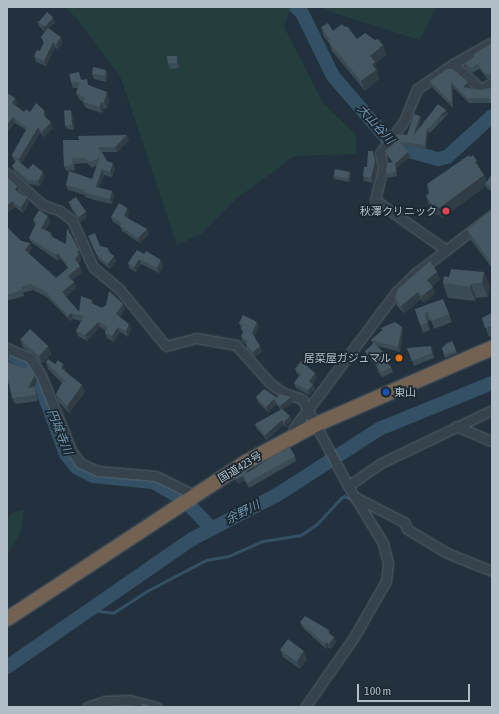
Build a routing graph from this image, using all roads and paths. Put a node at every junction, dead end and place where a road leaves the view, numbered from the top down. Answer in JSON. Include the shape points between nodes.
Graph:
{"nodes":[{"id":1,"x":492,"y":42,"type":"edge"},
{"id":2,"x":453,"y":64,"type":"junction"},
{"id":3,"x":492,"y":83,"type":"edge"},
{"id":4,"x":7,"y":173,"type":"edge"},
{"id":5,"x":492,"y":215,"type":"edge"},
{"id":6,"x":446,"y":250,"type":"junction"},
{"id":7,"x":7,"y":348,"type":"edge"},
{"id":8,"x":492,"y":348,"type":"edge"},
{"id":9,"x":307,"y":410,"type":"junction"},
{"id":10,"x":492,"y":410,"type":"edge"},
{"id":11,"x":315,"y":425,"type":"junction"},
{"id":12,"x":456,"y":426,"type":"junction"},
{"id":13,"x":294,"y":436,"type":"junction"},
{"id":14,"x":492,"y":441,"type":"edge"},
{"id":15,"x":347,"y":484,"type":"junction"},
{"id":16,"x":194,"y":495,"type":"junction"},
{"id":17,"x":355,"y":497,"type":"junction"},
{"id":18,"x":492,"y":571,"type":"edge"},
{"id":19,"x":7,"y":619,"type":"edge"},
{"id":20,"x":87,"y":707,"type":"edge"},
{"id":21,"x":157,"y":707,"type":"edge"},
{"id":22,"x":305,"y":707,"type":"edge"}],
"edges":[{"from":1,"to":2,"type":"street"},
{"from":2,"to":3,"type":"street","via":[[481,89]]},
{"from":2,"to":6,"type":"street","via":[[417,89],[404,121],[380,154],[382,168],[376,200],[389,212]]},
{"from":4,"to":9,"type":"street","via":[[43,205],[60,211],[72,220],[93,267],[120,290],[166,346],[196,338],[236,345],[272,384],[284,393],[302,399]]},
{"from":5,"to":6,"type":"street"},
{"from":6,"to":9,"type":"street","via":[[396,292]]},
{"from":7,"to":16,"type":"street","via":[[30,358],[41,375],[75,458],[85,466],[98,471],[156,476]]},
{"from":8,"to":11,"type":"highway","name":"国道423号"},
{"from":9,"to":11,"type":"street"},
{"from":9,"to":13,"type":"street","via":[[294,428]]},
{"from":10,"to":12,"type":"street"},
{"from":11,"to":13,"type":"highway","name":"国道423号"},
{"from":11,"to":15,"type":"street"},
{"from":12,"to":14,"type":"street"},
{"from":12,"to":15,"type":"street","via":[[381,463]]},
{"from":13,"to":16,"type":"highway","name":"国道423号"},
{"from":15,"to":17,"type":"street"},
{"from":16,"to":19,"type":"highway","name":"国道423号"},
{"from":17,"to":18,"type":"street","via":[[404,522],[407,529],[447,553]]},
{"from":17,"to":22,"type":"street","via":[[383,543],[388,563],[386,581],[354,637]]},
{"from":20,"to":21,"type":"street","via":[[104,701],[124,700]]}]}
